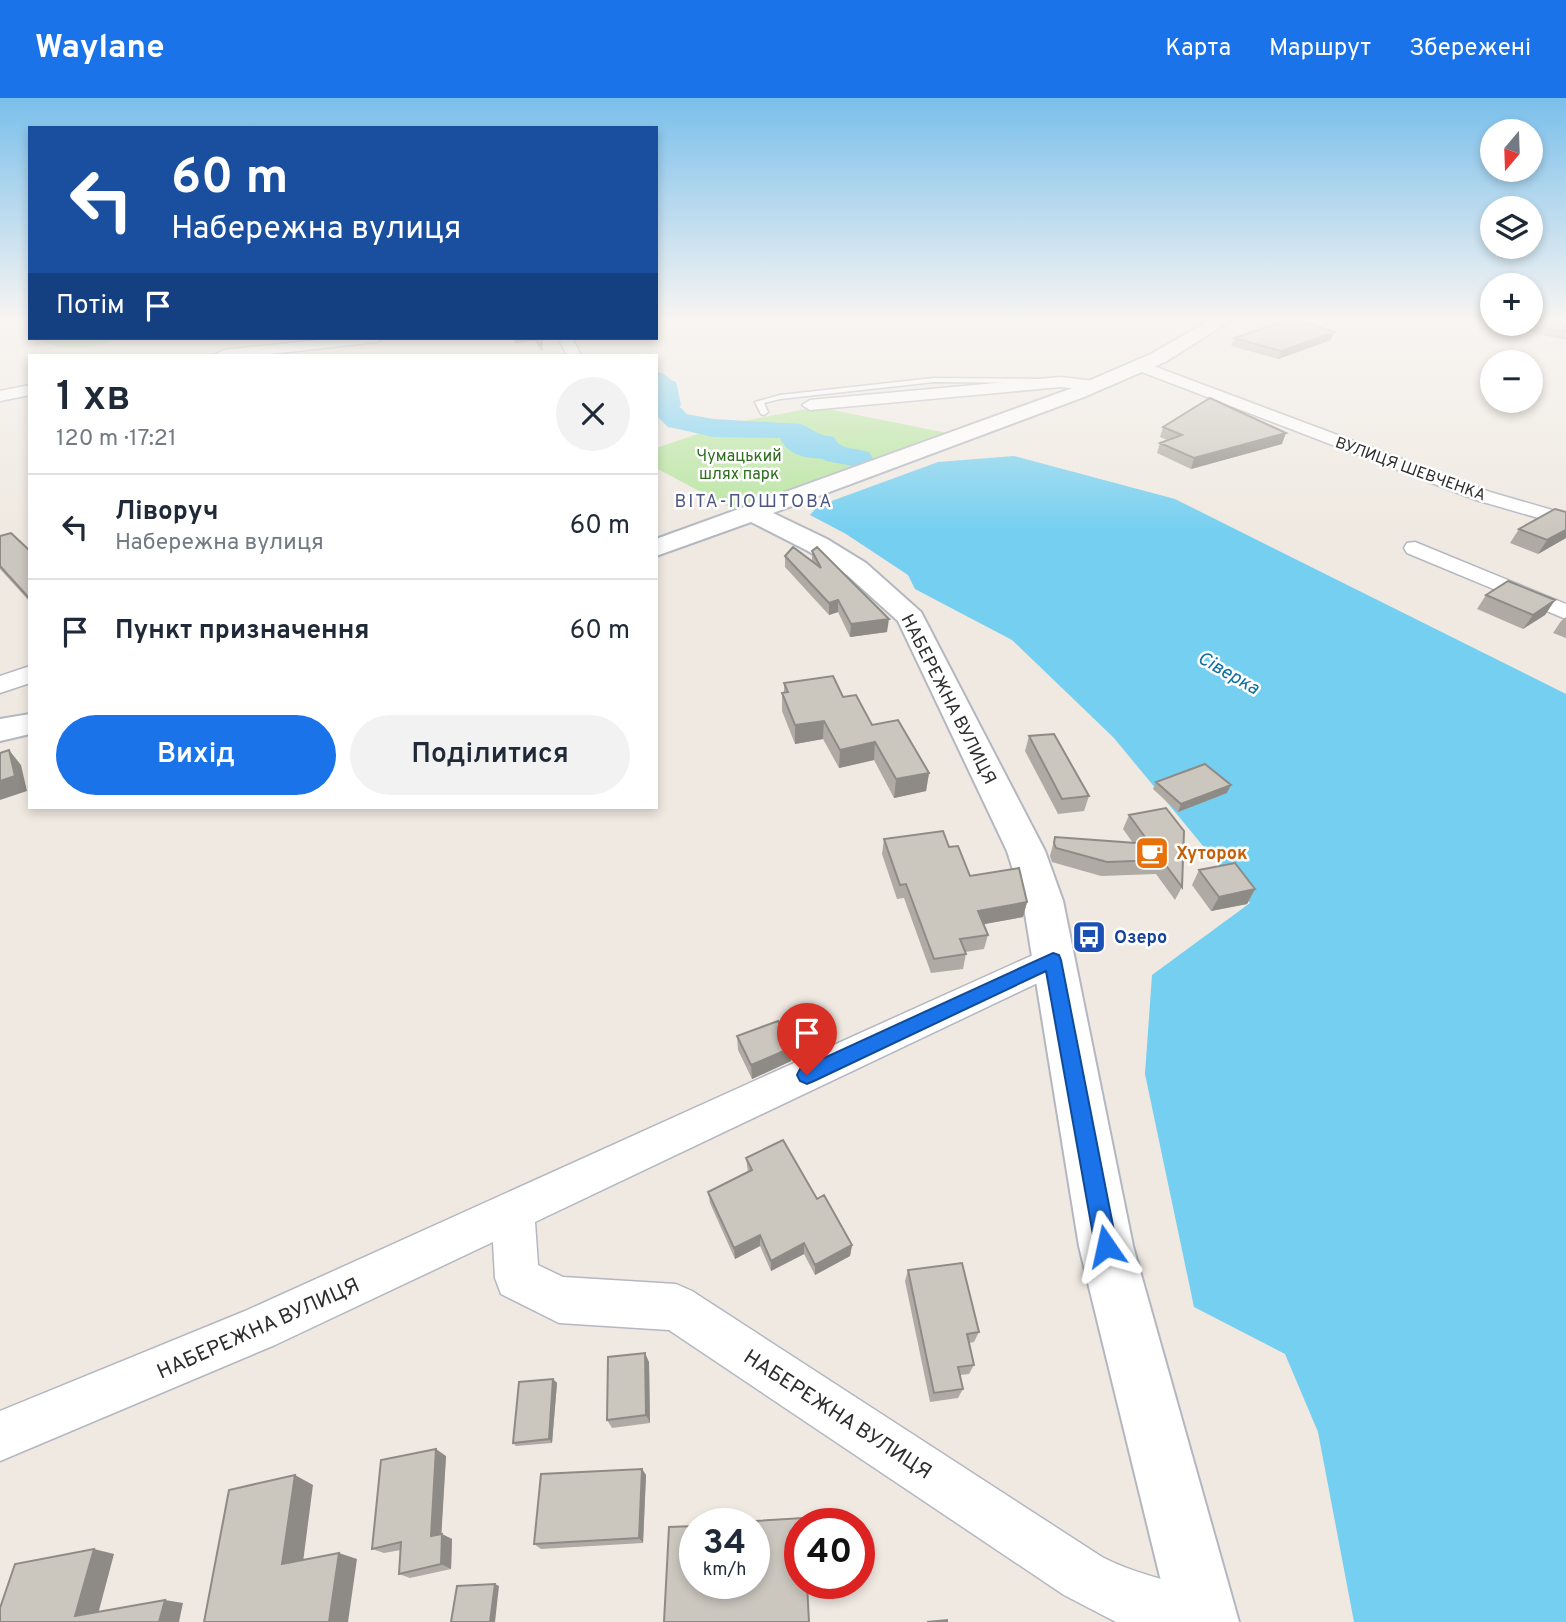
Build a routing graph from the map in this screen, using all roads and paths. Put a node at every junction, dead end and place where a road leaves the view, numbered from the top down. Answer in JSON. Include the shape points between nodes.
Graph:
{"nodes":[{"id":1,"x":28,"y":390,"type":"edge"},
{"id":2,"x":854,"y":390,"type":"edge"},
{"id":3,"x":972,"y":390,"type":"edge"},
{"id":4,"x":1083,"y":390,"type":"edge"},
{"id":5,"x":1204,"y":390,"type":"edge"},
{"id":6,"x":0,"y":396,"type":"edge"},
{"id":7,"x":810,"y":405,"type":"dead end"},
{"id":8,"x":764,"y":412,"type":"dead end"},
{"id":9,"x":752,"y":513,"type":"junction"},
{"id":10,"x":1566,"y":520,"type":"edge"},
{"id":11,"x":658,"y":547,"type":"edge"},
{"id":12,"x":1415,"y":548,"type":"dead end"},
{"id":13,"x":1566,"y":612,"type":"edge"},
{"id":14,"x":28,"y":675,"type":"edge"},
{"id":15,"x":0,"y":685,"type":"edge"},
{"id":16,"x":28,"y":724,"type":"edge"},
{"id":17,"x":0,"y":730,"type":"edge"},
{"id":18,"x":1053,"y":960,"type":"junction"},
{"id":19,"x":513,"y":1213,"type":"junction"},
{"id":20,"x":0,"y":1436,"type":"edge"},
{"id":21,"x":1205,"y":1620,"type":"edge"}],
"edges":[{"from":1,"to":6,"type":"street"},
{"from":2,"to":8,"type":"lane","via":[[759,402]]},
{"from":3,"to":7,"type":"street"},
{"from":4,"to":9,"type":"street"},
{"from":5,"to":10,"type":"street","name":"ВУЛИЦЯ ШЕВЧЕНКА","via":[[1483,496]]},
{"from":9,"to":11,"type":"street"},
{"from":9,"to":18,"type":"street","name":"НАБЕРЕЖНА ВУЛИЦЯ","via":[[853,564],[911,618],[1026,851],[1043,901]]},
{"from":12,"to":13,"type":"street"},
{"from":14,"to":15,"type":"street"},
{"from":16,"to":17,"type":"street"},
{"from":18,"to":19,"type":"street","name":"НАБЕРЕЖНА ВУЛИЦЯ"},
{"from":18,"to":21,"type":"street","name":"НАБЕРЕЖНА ВУЛИЦЯ","via":[[1106,1246]]},
{"from":19,"to":20,"type":"street","name":"НАБЕРЕЖНА ВУЛИЦЯ","via":[[259,1329]]},
{"from":19,"to":21,"type":"street","name":"НАБЕРЕЖНА ВУЛИЦЯ","via":[[517,1278],[559,1300],[676,1307],[1083,1576],[1122,1597]]}]}
